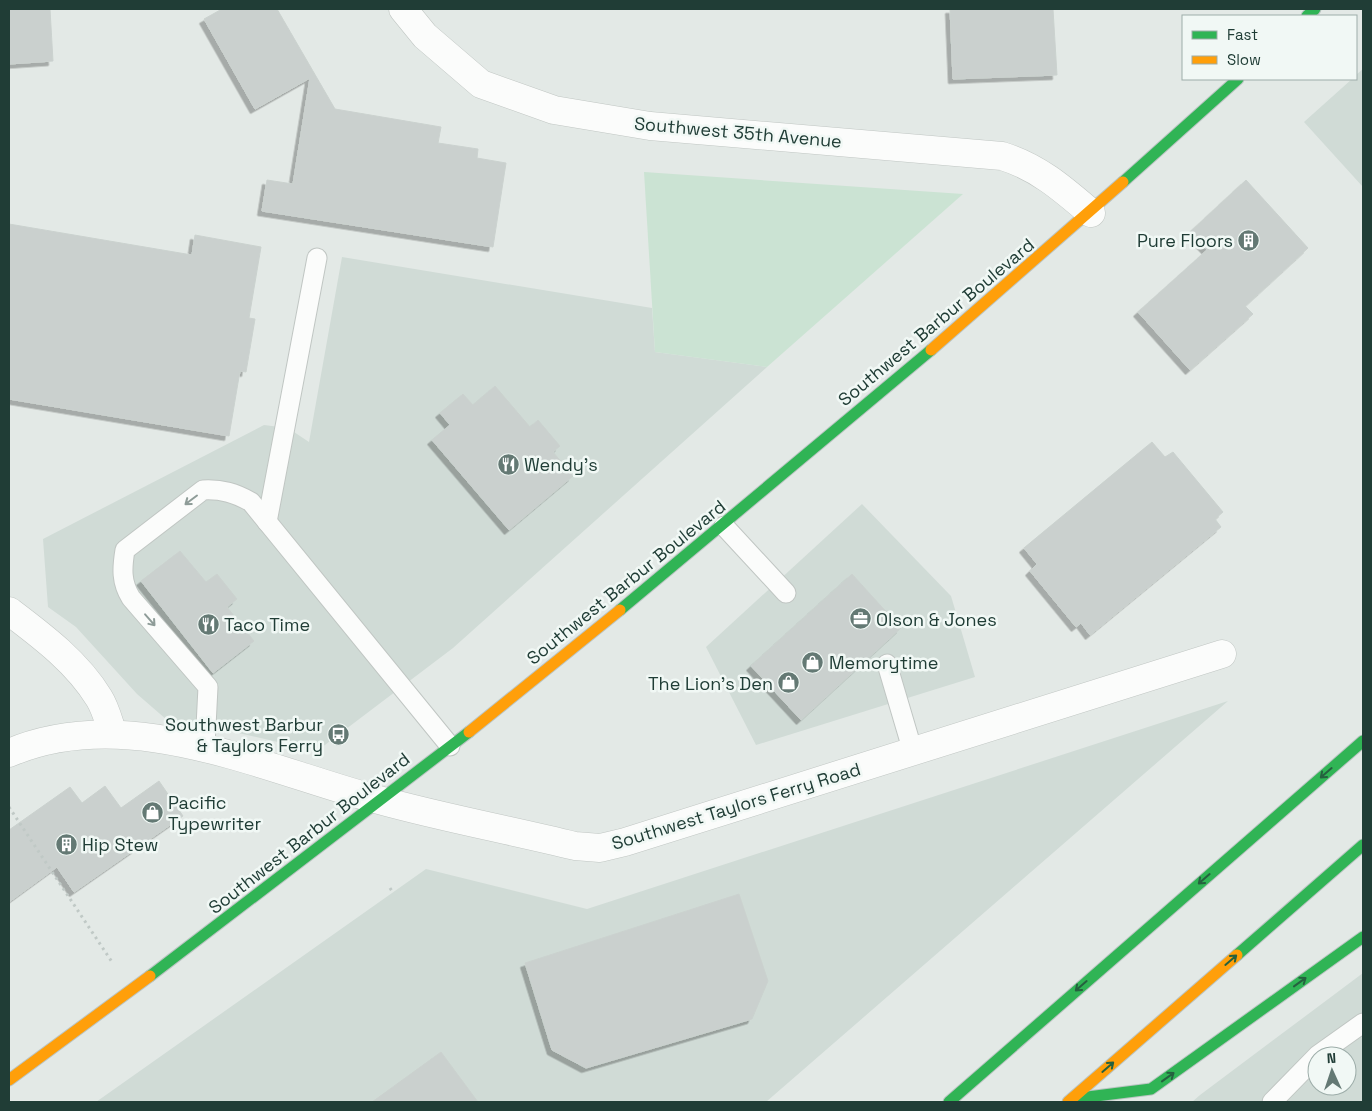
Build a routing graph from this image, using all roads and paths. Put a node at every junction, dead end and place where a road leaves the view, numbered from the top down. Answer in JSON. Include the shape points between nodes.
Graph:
{"nodes":[{"id":1,"x":403,"y":9,"type":"edge"},
{"id":2,"x":1237,"y":80,"type":"edge"},
{"id":3,"x":1091,"y":213,"type":"junction"},
{"id":4,"x":317,"y":258,"type":"dead end"},
{"id":5,"x":267,"y":522,"type":"junction"},
{"id":6,"x":724,"y":526,"type":"junction"},
{"id":7,"x":786,"y":593,"type":"dead end"},
{"id":8,"x":9,"y":611,"type":"edge"},
{"id":9,"x":1222,"y":654,"type":"dead end"},
{"id":10,"x":887,"y":664,"type":"dead end"},
{"id":11,"x":335,"y":728,"type":"dead end"},
{"id":12,"x":113,"y":734,"type":"junction"},
{"id":13,"x":338,"y":734,"type":"dead end"},
{"id":14,"x":1363,"y":740,"type":"edge"},
{"id":15,"x":205,"y":746,"type":"junction"},
{"id":16,"x":450,"y":746,"type":"junction"},
{"id":17,"x":913,"y":752,"type":"junction"},
{"id":18,"x":9,"y":753,"type":"edge"},
{"id":19,"x":380,"y":801,"type":"junction"},
{"id":20,"x":9,"y":807,"type":"edge"},
{"id":21,"x":1363,"y":846,"type":"edge"},
{"id":22,"x":1363,"y":937,"type":"edge"},
{"id":23,"x":131,"y":992,"type":"junction"},
{"id":24,"x":1363,"y":1023,"type":"edge"},
{"id":25,"x":9,"y":1080,"type":"edge"},
{"id":26,"x":1070,"y":1101,"type":"edge"},
{"id":27,"x":949,"y":1102,"type":"edge"},
{"id":28,"x":1272,"y":1102,"type":"edge"}],
"edges":[{"from":1,"to":3,"type":"street","name":"Southwest 35th Avenue","via":[[425,36],[481,84],[554,110],[650,126],[1002,156],[1022,162],[1047,176]]},
{"from":2,"to":3,"type":"main road","name":"Southwest Barbur Boulevard"},
{"from":3,"to":6,"type":"main road","name":"Southwest Barbur Boulevard"},
{"from":4,"to":5,"type":"lane"},
{"from":5,"to":15,"type":"lane","one_way":true,"via":[[251,502],[234,492],[203,490],[125,550],[124,586],[131,598],[208,688]]},
{"from":5,"to":16,"type":"lane"},
{"from":6,"to":7,"type":"lane"},
{"from":6,"to":16,"type":"main road","name":"Southwest Barbur Boulevard"},
{"from":8,"to":12,"type":"street","via":[[50,643],[83,676],[100,700]]},
{"from":9,"to":17,"type":"street","name":"Southwest Taylors Ferry Road"},
{"from":10,"to":17,"type":"lane"},
{"from":11,"to":13,"type":"path"},
{"from":12,"to":15,"type":"street","name":"Southwest Taylors Ferry Road"},
{"from":12,"to":18,"type":"street","name":"Southwest Taylors Ferry Road","via":[[56,738]]},
{"from":14,"to":27,"type":"main road","one_way":true},
{"from":15,"to":19,"type":"street","name":"Southwest Taylors Ferry Road"},
{"from":16,"to":19,"type":"main road","name":"Southwest Barbur Boulevard"},
{"from":17,"to":19,"type":"street","name":"Southwest Taylors Ferry Road","via":[[600,848],[575,846]]},
{"from":19,"to":23,"type":"main road","name":"Southwest Barbur Boulevard"},
{"from":20,"to":23,"type":"path"},
{"from":26,"to":21,"type":"main road","one_way":true},
{"from":26,"to":22,"type":"main road","one_way":true,"via":[[1151,1089]]},
{"from":23,"to":25,"type":"main road","name":"Southwest Barbur Boulevard"},
{"from":24,"to":28,"type":"lane","via":[[1318,1054]]}]}
